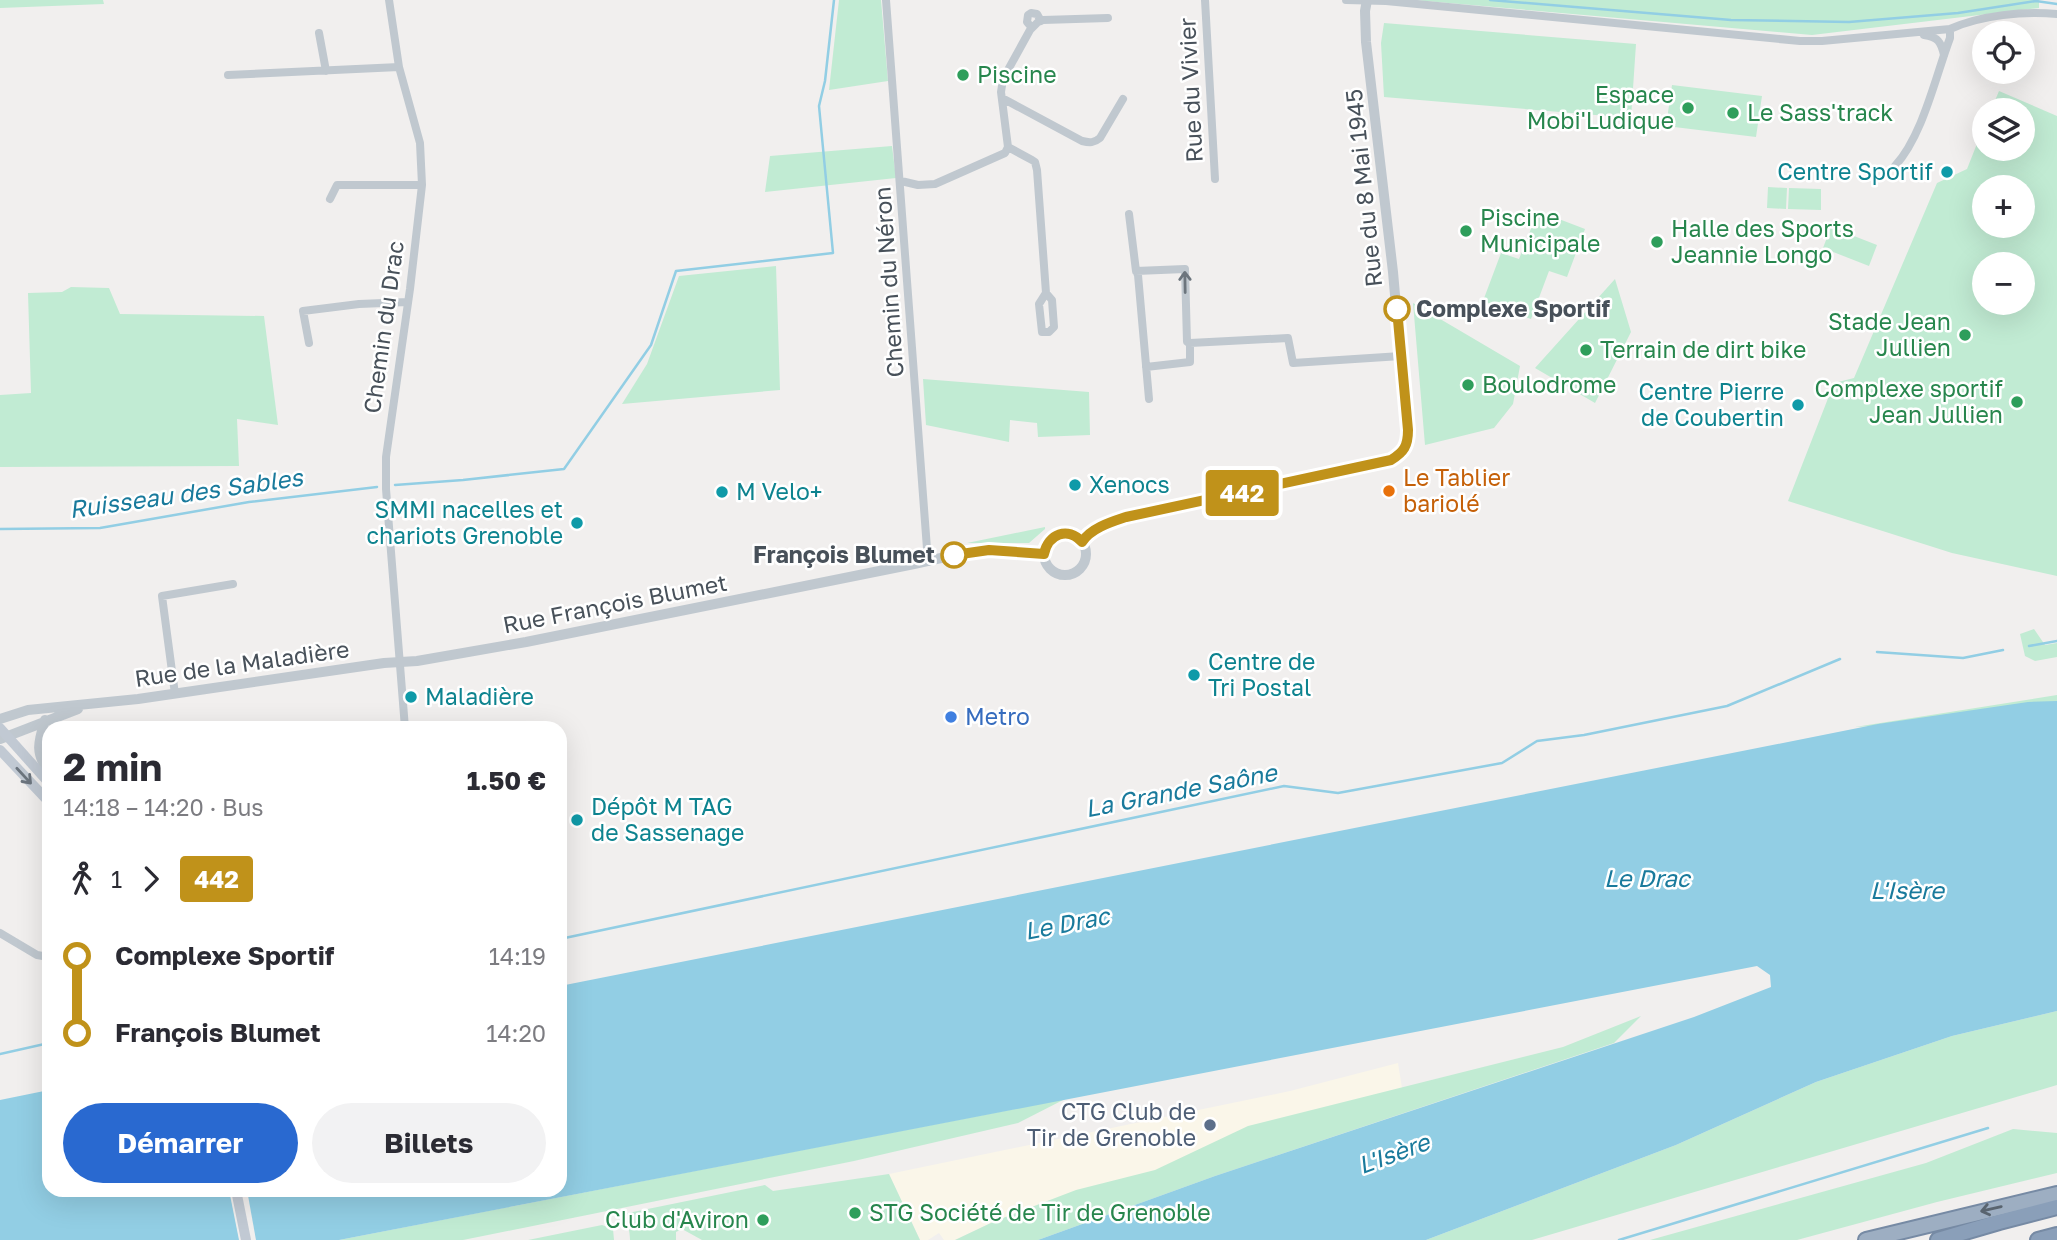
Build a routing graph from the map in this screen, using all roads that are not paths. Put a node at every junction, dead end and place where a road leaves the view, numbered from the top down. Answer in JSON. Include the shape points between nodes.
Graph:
{"nodes":[{"id":1,"x":389,"y":0,"type":"edge"},
{"id":2,"x":886,"y":0,"type":"edge"},
{"id":3,"x":1205,"y":0,"type":"edge"},
{"id":4,"x":1346,"y":0,"type":"edge"},
{"id":5,"x":1367,"y":0,"type":"edge"},
{"id":6,"x":2057,"y":14,"type":"edge"},
{"id":7,"x":1108,"y":19,"type":"dead end"},
{"id":8,"x":1950,"y":29,"type":"junction"},
{"id":9,"x":319,"y":33,"type":"dead end"},
{"id":10,"x":1913,"y":33,"type":"junction"},
{"id":11,"x":1944,"y":55,"type":"junction"},
{"id":12,"x":399,"y":67,"type":"junction"},
{"id":13,"x":326,"y":71,"type":"junction"},
{"id":14,"x":228,"y":75,"type":"dead end"},
{"id":15,"x":1002,"y":98,"type":"junction"},
{"id":16,"x":1123,"y":99,"type":"dead end"},
{"id":17,"x":1007,"y":147,"type":"junction"},
{"id":18,"x":1895,"y":166,"type":"dead end"},
{"id":19,"x":1216,"y":179,"type":"dead end"},
{"id":20,"x":901,"y":181,"type":"junction"},
{"id":21,"x":422,"y":185,"type":"junction"},
{"id":22,"x":330,"y":199,"type":"dead end"},
{"id":23,"x":1129,"y":214,"type":"dead end"},
{"id":24,"x":1136,"y":271,"type":"junction"},
{"id":25,"x":1046,"y":293,"type":"dead end"},
{"id":26,"x":408,"y":302,"type":"junction"},
{"id":27,"x":309,"y":343,"type":"dead end"},
{"id":28,"x":1190,"y":343,"type":"junction"},
{"id":29,"x":1401,"y":356,"type":"junction"},
{"id":30,"x":1146,"y":367,"type":"junction"},
{"id":31,"x":1149,"y":398,"type":"dead end"},
{"id":32,"x":1082,"y":542,"type":"junction"},
{"id":33,"x":1044,"y":554,"type":"junction"},
{"id":34,"x":929,"y":562,"type":"junction"},
{"id":35,"x":233,"y":584,"type":"dead end"},
{"id":36,"x":400,"y":663,"type":"junction"},
{"id":37,"x":175,"y":694,"type":"junction"},
{"id":38,"x":90,"y":705,"type":"junction"},
{"id":39,"x":48,"y":709,"type":"junction"},
{"id":40,"x":0,"y":719,"type":"edge"},
{"id":41,"x":45,"y":721,"type":"edge"},
{"id":42,"x":49,"y":721,"type":"edge"},
{"id":43,"x":404,"y":721,"type":"edge"},
{"id":44,"x":42,"y":724,"type":"edge"},
{"id":45,"x":42,"y":729,"type":"edge"},
{"id":46,"x":3,"y":734,"type":"edge"},
{"id":47,"x":0,"y":750,"type":"edge"},
{"id":48,"x":42,"y":760,"type":"edge"},
{"id":49,"x":42,"y":776,"type":"edge"},
{"id":50,"x":42,"y":795,"type":"edge"},
{"id":51,"x":0,"y":933,"type":"edge"},
{"id":52,"x":42,"y":956,"type":"edge"},
{"id":53,"x":2057,"y":1194,"type":"edge"},
{"id":54,"x":237,"y":1197,"type":"edge"},
{"id":55,"x":2057,"y":1207,"type":"edge"},
{"id":56,"x":2057,"y":1235,"type":"edge"},
{"id":57,"x":246,"y":1240,"type":"edge"},
{"id":58,"x":1866,"y":1240,"type":"edge"},
{"id":59,"x":1938,"y":1240,"type":"edge"},
{"id":60,"x":2039,"y":1240,"type":"edge"}],
"edges":[{"from":1,"to":12,"type":"street","name":"Chemin du Drac"},
{"from":2,"to":20,"type":"street","name":"Chemin du Néron"},
{"from":3,"to":19,"type":"street","name":"Rue du Vivier"},
{"from":4,"to":5,"type":"street"},
{"from":5,"to":10,"type":"street","via":[[1800,41]]},
{"from":5,"to":29,"type":"street","name":"Rue du 8 Mai 1945","via":[[1367,42]]},
{"from":6,"to":8,"type":"street","via":[[2021,13]]},
{"from":7,"to":15,"type":"street","via":[[1041,21],[1032,28],[1003,79]]},
{"from":8,"to":10,"type":"street"},
{"from":8,"to":11,"type":"street"},
{"from":9,"to":13,"type":"street"},
{"from":10,"to":11,"type":"street","via":[[1934,36]]},
{"from":11,"to":18,"type":"street","via":[[1910,146]]},
{"from":12,"to":13,"type":"street"},
{"from":12,"to":21,"type":"street","name":"Chemin du Drac","via":[[420,143]]},
{"from":13,"to":14,"type":"street"},
{"from":15,"to":16,"type":"street","via":[[1090,143],[1101,138]]},
{"from":15,"to":17,"type":"street"},
{"from":17,"to":20,"type":"street","via":[[1005,153],[934,184]]},
{"from":17,"to":25,"type":"street","via":[[1035,162]]},
{"from":20,"to":34,"type":"street","name":"Chemin du Néron"},
{"from":21,"to":22,"type":"street","via":[[337,185]]},
{"from":21,"to":26,"type":"street","name":"Chemin du Drac"},
{"from":23,"to":24,"type":"street"},
{"from":28,"to":24,"type":"street","one_way":true,"via":[[1185,269]]},
{"from":24,"to":30,"type":"street"},
{"from":26,"to":27,"type":"street","via":[[303,311]]},
{"from":26,"to":36,"type":"street","name":"Chemin du Drac","via":[[386,457]]},
{"from":28,"to":29,"type":"street","via":[[1288,338],[1293,363]]},
{"from":28,"to":30,"type":"street","via":[[1190,362]]},
{"from":29,"to":32,"type":"street","name":"Rue du 8 Mai 1945","via":[[1408,444],[1391,460],[1126,517],[1110,522]]},
{"from":30,"to":31,"type":"street"},
{"from":32,"to":33,"type":"street","via":[[1072,534],[1060,534],[1048,541]]},
{"from":32,"to":33,"type":"street","via":[[1085,560],[1073,574],[1054,573]]},
{"from":33,"to":34,"type":"street","name":"Rue François Blumet","via":[[989,550]]},
{"from":34,"to":36,"type":"street","name":"Rue François Blumet"},
{"from":35,"to":37,"type":"street","via":[[162,596]]},
{"from":36,"to":37,"type":"street","name":"Rue de la Maladière"},
{"from":36,"to":43,"type":"street","name":"Chemin du Drac"},
{"from":37,"to":38,"type":"street","name":"Rue de la Maladière"},
{"from":38,"to":39,"type":"street","name":"Rue de la Maladière"},
{"from":38,"to":42,"type":"street","name":"Rue de la Maladière"},
{"from":39,"to":40,"type":"street","name":"Rue de la Maladière"},
{"from":39,"to":41,"type":"street"},
{"from":44,"to":46,"type":"street","name":"Rue de la Maladière"},
{"from":45,"to":48,"type":"street","via":[[38,752]]},
{"from":46,"to":49,"type":"main road"},
{"from":47,"to":50,"type":"main road","one_way":true},
{"from":51,"to":52,"type":"street"},
{"from":53,"to":58,"type":"highway","one_way":true},
{"from":54,"to":57,"type":"main road"},
{"from":55,"to":59,"type":"highway"},
{"from":56,"to":60,"type":"highway"}]}
